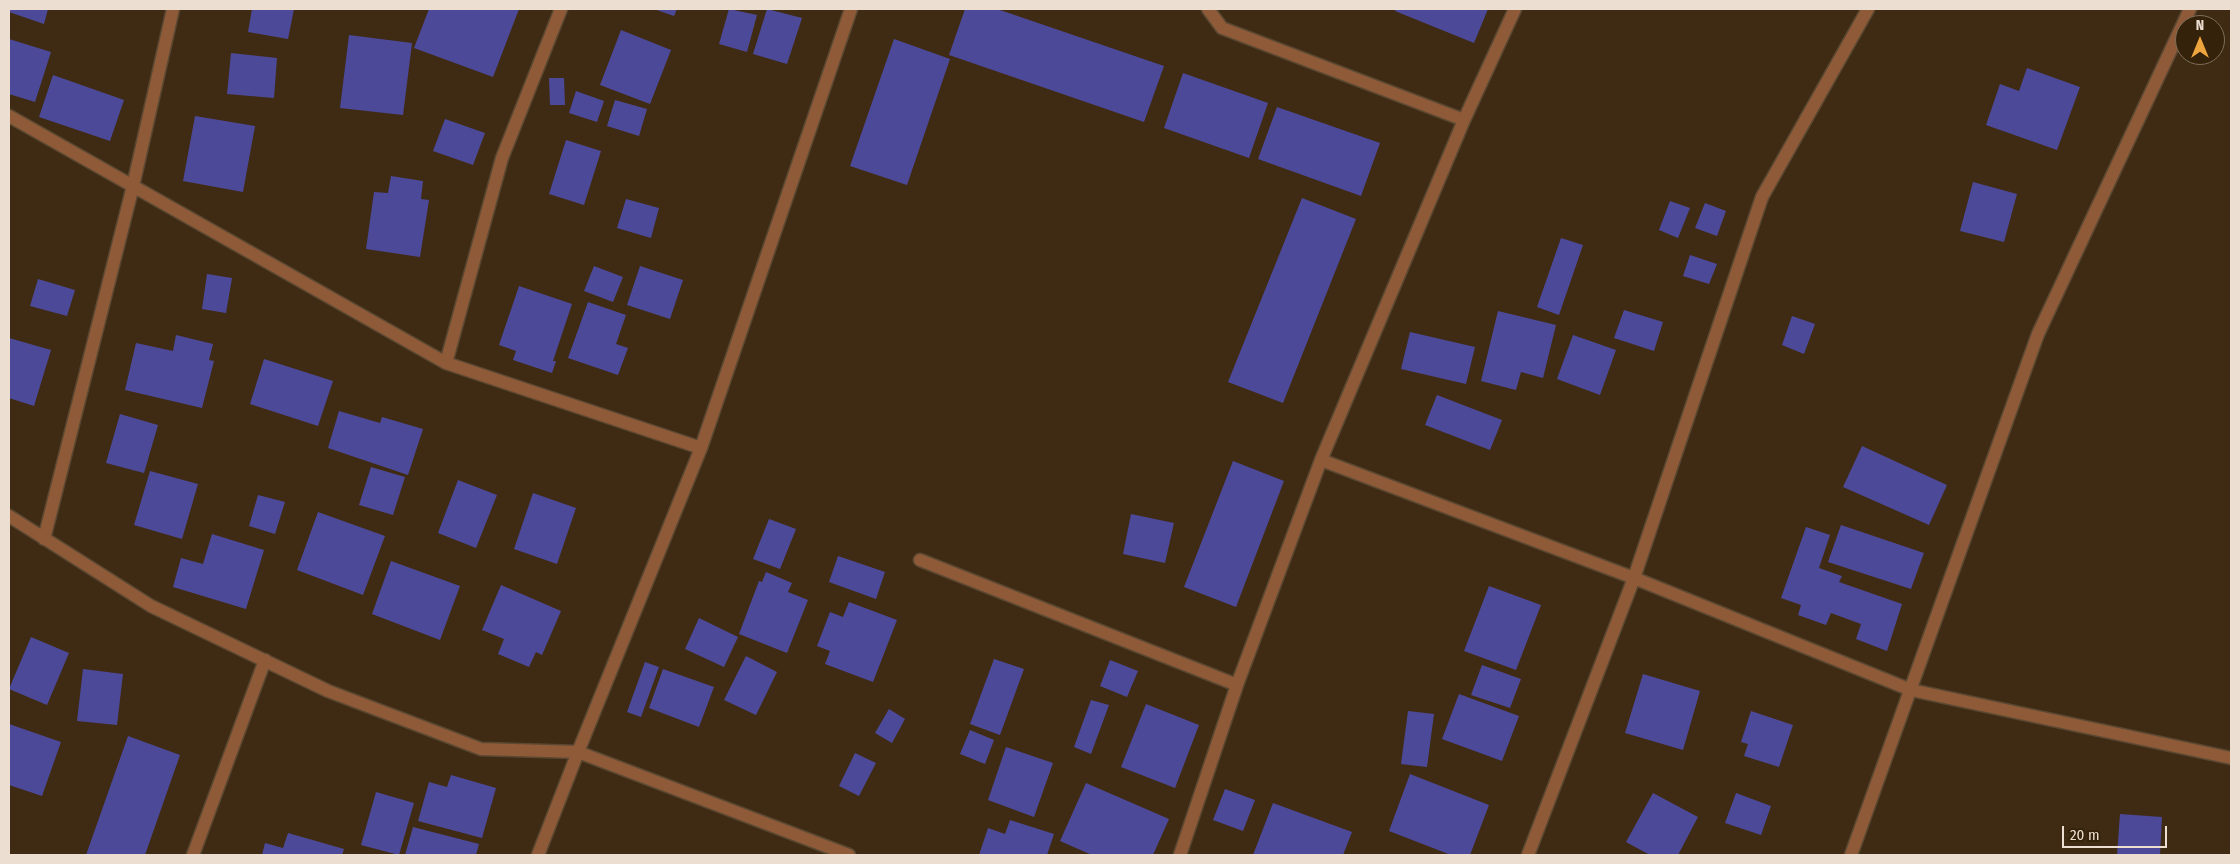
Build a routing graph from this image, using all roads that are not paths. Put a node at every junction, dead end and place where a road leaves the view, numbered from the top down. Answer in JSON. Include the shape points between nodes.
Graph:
{"nodes":[{"id":1,"x":173,"y":9,"type":"edge"},
{"id":2,"x":561,"y":9,"type":"edge"},
{"id":3,"x":851,"y":9,"type":"edge"},
{"id":4,"x":1208,"y":9,"type":"edge"},
{"id":5,"x":1515,"y":9,"type":"edge"},
{"id":6,"x":1868,"y":9,"type":"edge"},
{"id":7,"x":2190,"y":9,"type":"edge"},
{"id":8,"x":9,"y":116,"type":"edge"},
{"id":9,"x":1464,"y":120,"type":"junction"},
{"id":10,"x":133,"y":186,"type":"junction"},
{"id":11,"x":446,"y":363,"type":"junction"},
{"id":12,"x":701,"y":448,"type":"junction"},
{"id":13,"x":1321,"y":460,"type":"junction"},
{"id":14,"x":9,"y":516,"type":"edge"},
{"id":15,"x":44,"y":539,"type":"junction"},
{"id":16,"x":920,"y":560,"type":"dead end"},
{"id":17,"x":1634,"y":578,"type":"junction"},
{"id":18,"x":265,"y":660,"type":"junction"},
{"id":19,"x":1237,"y":685,"type":"junction"},
{"id":20,"x":1911,"y":690,"type":"junction"},
{"id":21,"x":578,"y":752,"type":"junction"},
{"id":22,"x":2231,"y":758,"type":"edge"},
{"id":23,"x":194,"y":855,"type":"edge"},
{"id":24,"x":538,"y":855,"type":"edge"},
{"id":25,"x":849,"y":855,"type":"edge"},
{"id":26,"x":1180,"y":855,"type":"edge"},
{"id":27,"x":1528,"y":855,"type":"edge"},
{"id":28,"x":1851,"y":855,"type":"edge"}],
"edges":[{"from":1,"to":10,"type":"street"},
{"from":2,"to":11,"type":"street","via":[[502,158]]},
{"from":3,"to":12,"type":"street"},
{"from":4,"to":9,"type":"street","via":[[1222,28]]},
{"from":5,"to":9,"type":"street"},
{"from":6,"to":17,"type":"street","via":[[1762,197]]},
{"from":7,"to":20,"type":"street","via":[[2038,334]]},
{"from":8,"to":10,"type":"street"},
{"from":9,"to":13,"type":"street"},
{"from":10,"to":11,"type":"street"},
{"from":10,"to":15,"type":"street"},
{"from":11,"to":12,"type":"street"},
{"from":12,"to":21,"type":"street"},
{"from":13,"to":17,"type":"street"},
{"from":13,"to":19,"type":"street"},
{"from":14,"to":15,"type":"street"},
{"from":15,"to":18,"type":"street","via":[[151,606]]},
{"from":16,"to":19,"type":"street"},
{"from":17,"to":20,"type":"street"},
{"from":17,"to":27,"type":"street"},
{"from":18,"to":21,"type":"street","via":[[328,691],[481,749]]},
{"from":18,"to":23,"type":"street"},
{"from":19,"to":26,"type":"street"},
{"from":20,"to":22,"type":"street"},
{"from":20,"to":28,"type":"street"},
{"from":21,"to":24,"type":"street"},
{"from":21,"to":25,"type":"street"}]}
